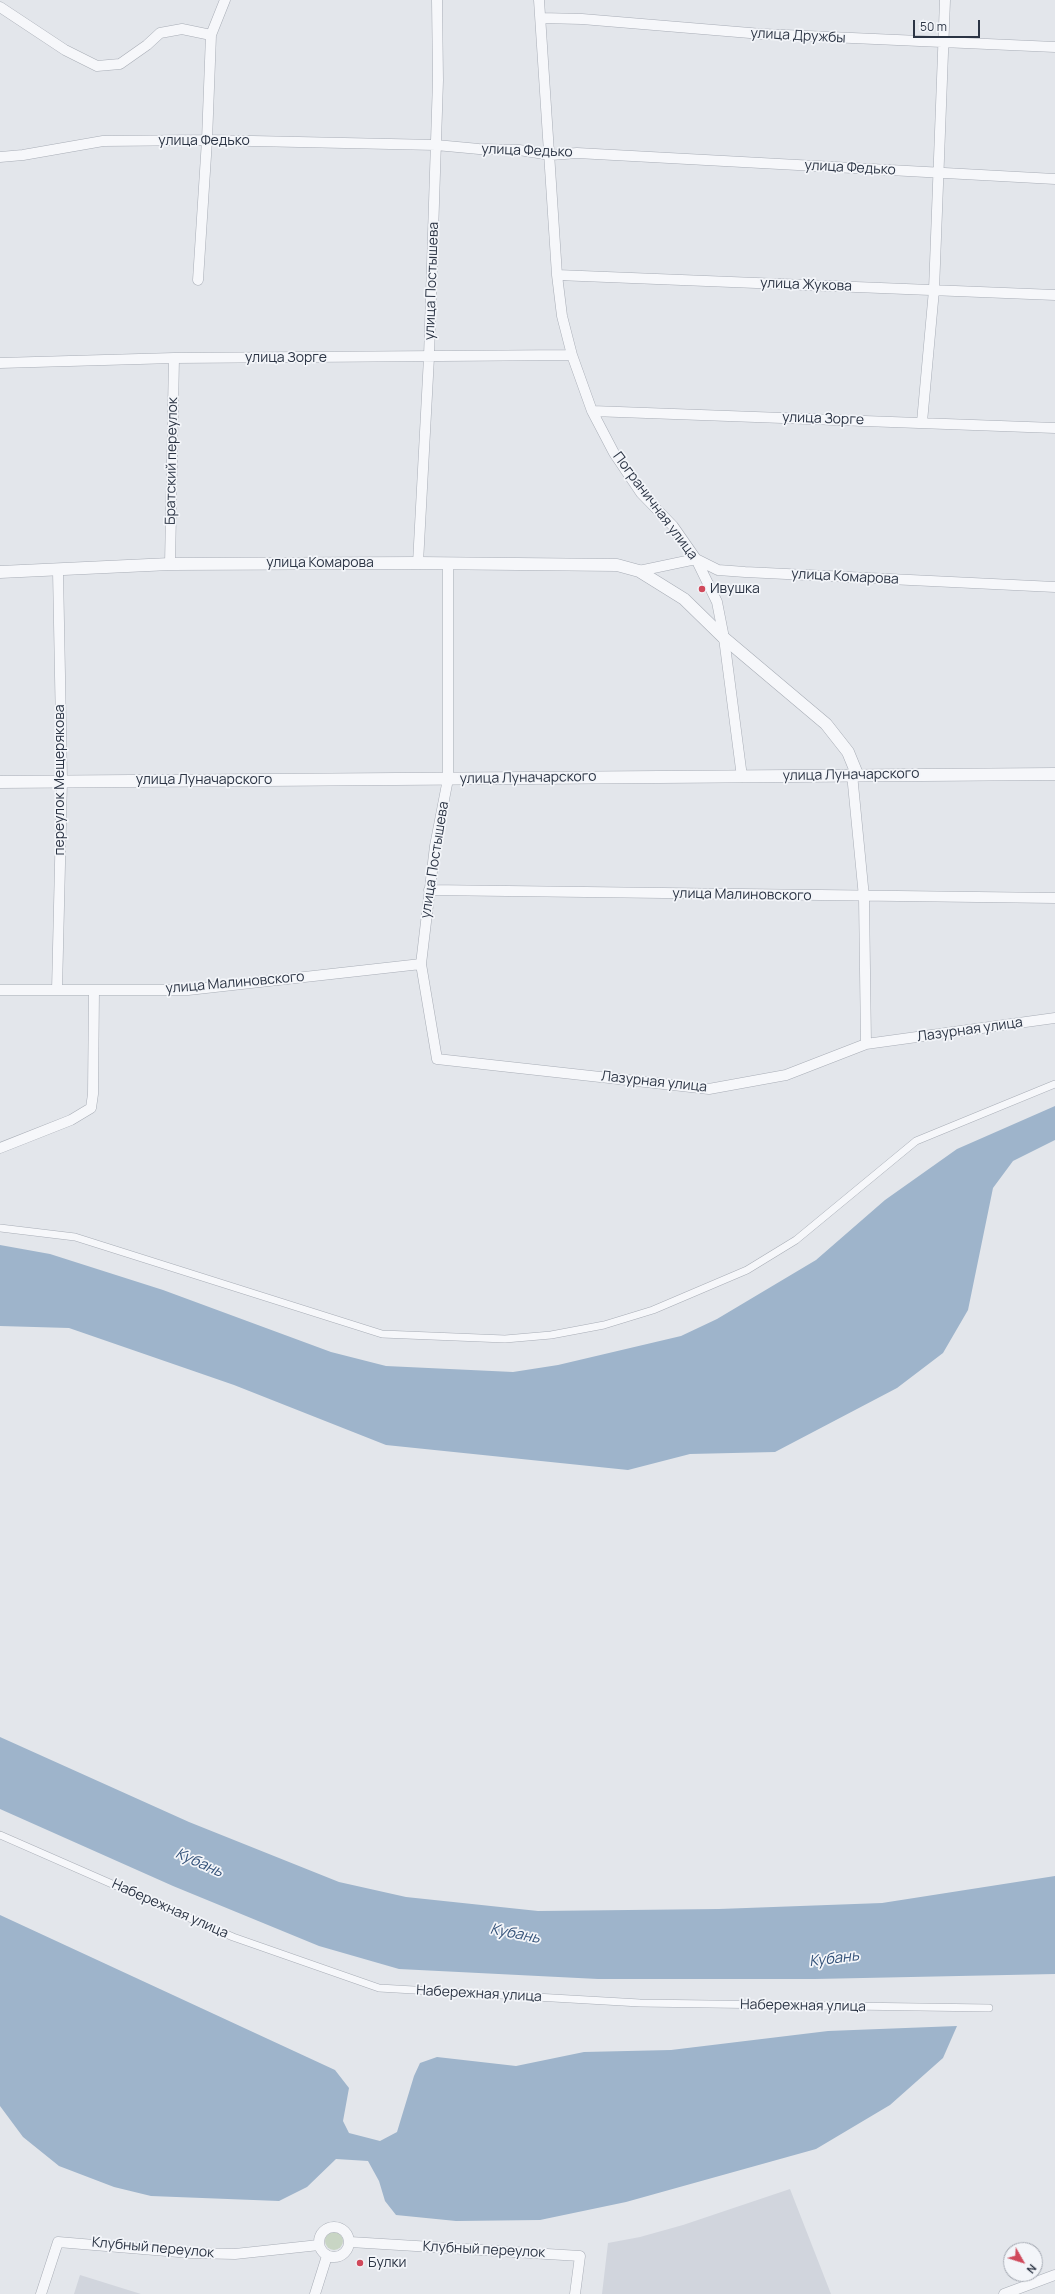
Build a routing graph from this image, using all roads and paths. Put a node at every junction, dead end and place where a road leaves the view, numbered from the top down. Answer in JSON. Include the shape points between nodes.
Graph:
{"nodes":[{"id":1,"x":225,"y":0,"type":"edge"},
{"id":2,"x":437,"y":0,"type":"edge"},
{"id":3,"x":539,"y":0,"type":"edge"},
{"id":4,"x":945,"y":0,"type":"edge"},
{"id":5,"x":0,"y":7,"type":"edge"},
{"id":6,"x":541,"y":18,"type":"junction"},
{"id":7,"x":211,"y":35,"type":"junction"},
{"id":8,"x":945,"y":43,"type":"junction"},
{"id":9,"x":1055,"y":47,"type":"edge"},
{"id":10,"x":207,"y":140,"type":"junction"},
{"id":11,"x":436,"y":145,"type":"junction"},
{"id":12,"x":550,"y":155,"type":"junction"},
{"id":13,"x":0,"y":157,"type":"edge"},
{"id":14,"x":940,"y":172,"type":"junction"},
{"id":15,"x":1055,"y":179,"type":"edge"},
{"id":16,"x":557,"y":275,"type":"junction"},
{"id":17,"x":198,"y":280,"type":"dead end"},
{"id":18,"x":934,"y":290,"type":"junction"},
{"id":19,"x":1055,"y":295,"type":"edge"},
{"id":20,"x":572,"y":355,"type":"junction"},
{"id":21,"x":429,"y":357,"type":"junction"},
{"id":22,"x":174,"y":358,"type":"junction"},
{"id":23,"x":0,"y":363,"type":"edge"},
{"id":24,"x":592,"y":411,"type":"junction"},
{"id":25,"x":922,"y":422,"type":"junction"},
{"id":26,"x":1055,"y":428,"type":"edge"},
{"id":27,"x":696,"y":559,"type":"junction"},
{"id":28,"x":418,"y":563,"type":"junction"},
{"id":29,"x":170,"y":564,"type":"junction"},
{"id":30,"x":448,"y":564,"type":"junction"},
{"id":31,"x":58,"y":571,"type":"junction"},
{"id":32,"x":639,"y":571,"type":"junction"},
{"id":33,"x":0,"y":572,"type":"edge"},
{"id":34,"x":1055,"y":587,"type":"edge"},
{"id":35,"x":724,"y":638,"type":"junction"},
{"id":36,"x":855,"y":774,"type":"junction"},
{"id":37,"x":1055,"y":774,"type":"edge"},
{"id":38,"x":742,"y":777,"type":"junction"},
{"id":39,"x":448,"y":779,"type":"junction"},
{"id":40,"x":62,"y":780,"type":"junction"},
{"id":41,"x":0,"y":782,"type":"edge"},
{"id":42,"x":429,"y":890,"type":"junction"},
{"id":43,"x":864,"y":897,"type":"junction"},
{"id":44,"x":1055,"y":898,"type":"edge"},
{"id":45,"x":421,"y":964,"type":"junction"},
{"id":46,"x":0,"y":990,"type":"edge"},
{"id":47,"x":57,"y":990,"type":"junction"},
{"id":48,"x":94,"y":990,"type":"junction"},
{"id":49,"x":1055,"y":1018,"type":"edge"},
{"id":50,"x":866,"y":1044,"type":"junction"},
{"id":51,"x":437,"y":1059,"type":"joint"},
{"id":52,"x":1055,"y":1084,"type":"edge"},
{"id":53,"x":0,"y":1148,"type":"edge"},
{"id":54,"x":0,"y":1228,"type":"edge"},
{"id":55,"x":0,"y":1834,"type":"edge"},
{"id":56,"x":989,"y":2008,"type":"dead end"},
{"id":57,"x":350,"y":2242,"type":"junction"},
{"id":58,"x":319,"y":2245,"type":"junction"},
{"id":59,"x":327,"y":2256,"type":"junction"},
{"id":60,"x":1055,"y":2275,"type":"edge"},
{"id":61,"x":41,"y":2294,"type":"edge"},
{"id":62,"x":315,"y":2294,"type":"edge"},
{"id":63,"x":575,"y":2294,"type":"edge"},
{"id":64,"x":1004,"y":2294,"type":"edge"}],
"edges":[{"from":1,"to":7,"type":"street"},
{"from":2,"to":11,"type":"street","name":"улица Постышева"},
{"from":3,"to":6,"type":"street","name":"Пограничная улица"},
{"from":4,"to":8,"type":"street"},
{"from":5,"to":7,"type":"street","via":[[65,50],[97,66],[120,64],[147,46],[160,33],[182,29]]},
{"from":6,"to":8,"type":"street","name":"улица Дружбы","via":[[762,34]]},
{"from":6,"to":12,"type":"street","name":"Пограничная улица"},
{"from":7,"to":10,"type":"street"},
{"from":8,"to":9,"type":"street","name":"улица Дружбы"},
{"from":8,"to":14,"type":"street"},
{"from":10,"to":11,"type":"street","name":"улица Федько"},
{"from":10,"to":13,"type":"street","name":"улица Федько","via":[[103,141]]},
{"from":10,"to":17,"type":"street"},
{"from":11,"to":12,"type":"street","name":"улица Федько","via":[[519,150]]},
{"from":11,"to":21,"type":"street","name":"улица Постышева"},
{"from":12,"to":14,"type":"street","name":"улица Федько","via":[[577,153]]},
{"from":12,"to":16,"type":"street","name":"Пограничная улица"},
{"from":14,"to":15,"type":"street","name":"улица Федько"},
{"from":14,"to":18,"type":"street"},
{"from":16,"to":18,"type":"street","name":"улица Жукова"},
{"from":16,"to":20,"type":"street","name":"Пограничная улица","via":[[562,316]]},
{"from":18,"to":19,"type":"street","name":"улица Жукова"},
{"from":18,"to":25,"type":"street"},
{"from":20,"to":21,"type":"street","name":"улица Зорге"},
{"from":20,"to":24,"type":"street","name":"Пограничная улица"},
{"from":21,"to":22,"type":"street","name":"улица Зорге"},
{"from":21,"to":28,"type":"street","name":"улица Постышева"},
{"from":22,"to":23,"type":"street","name":"улица Зорге"},
{"from":22,"to":29,"type":"street","name":"Братский переулок"},
{"from":24,"to":25,"type":"street","name":"улица Зорге"},
{"from":24,"to":27,"type":"street","name":"Пограничная улица","via":[[614,453],[641,493],[673,526]]},
{"from":25,"to":26,"type":"street","name":"улица Зорге"},
{"from":27,"to":32,"type":"street","name":"улица Комарова"},
{"from":27,"to":34,"type":"street","name":"улица Комарова","via":[[718,570]]},
{"from":27,"to":35,"type":"street","name":"Пограничная улица","via":[[717,602]]},
{"from":28,"to":29,"type":"street","name":"улица Комарова"},
{"from":28,"to":30,"type":"street","name":"улица Комарова"},
{"from":29,"to":31,"type":"street","name":"улица Комарова"},
{"from":30,"to":32,"type":"street","name":"улица Комарова","via":[[617,565]]},
{"from":30,"to":39,"type":"street","name":"улица Постышева"},
{"from":31,"to":33,"type":"street","name":"улица Комарова"},
{"from":31,"to":40,"type":"street","name":"переулок Мещерякова"},
{"from":32,"to":35,"type":"street","name":"улица Комарова","via":[[684,599]]},
{"from":35,"to":36,"type":"street","name":"улица Комарова","via":[[826,724],[848,752]]},
{"from":35,"to":38,"type":"street","name":"Пограничная улица"},
{"from":36,"to":37,"type":"street","name":"улица Луначарского"},
{"from":36,"to":38,"type":"street","name":"улица Луначарского"},
{"from":36,"to":43,"type":"street"},
{"from":38,"to":39,"type":"street","name":"улица Луначарского"},
{"from":39,"to":40,"type":"street","name":"улица Луначарского"},
{"from":39,"to":42,"type":"street","name":"улица Постышева"},
{"from":40,"to":41,"type":"street","name":"улица Луначарского"},
{"from":40,"to":47,"type":"street","name":"переулок Мещерякова"},
{"from":42,"to":43,"type":"street","name":"улица Малиновского"},
{"from":42,"to":45,"type":"street","name":"улица Постышева"},
{"from":43,"to":44,"type":"street","name":"улица Малиновского"},
{"from":43,"to":50,"type":"street"},
{"from":45,"to":48,"type":"street","name":"улица Малиновского","via":[[188,990]]},
{"from":45,"to":51,"type":"street","name":"улица Постышева"},
{"from":46,"to":47,"type":"street","name":"улица Малиновского"},
{"from":47,"to":48,"type":"street","name":"улица Малиновского"},
{"from":48,"to":53,"type":"street","via":[[91,1108],[71,1120]]},
{"from":49,"to":50,"type":"street","name":"Лазурная улица"},
{"from":50,"to":51,"type":"street","name":"Лазурная улица","via":[[786,1075],[709,1089]]},
{"from":52,"to":54,"type":"street","via":[[916,1141],[796,1240],[747,1270],[653,1310],[604,1325],[551,1335],[505,1339],[382,1334],[75,1237]]},
{"from":55,"to":56,"type":"street","name":"Набережная улица","via":[[232,1937],[379,1988],[640,2003]]},
{"from":57,"to":58,"type":"street","via":[[345,2230],[332,2226],[321,2232]]},
{"from":57,"to":59,"type":"street","via":[[342,2255]]},
{"from":57,"to":63,"type":"street","name":"Клубный переулок","via":[[580,2256]]},
{"from":58,"to":59,"type":"street"},
{"from":58,"to":61,"type":"street","name":"Клубный переулок","via":[[235,2254],[58,2242]]},
{"from":59,"to":62,"type":"street"},
{"from":60,"to":64,"type":"street"}]}
